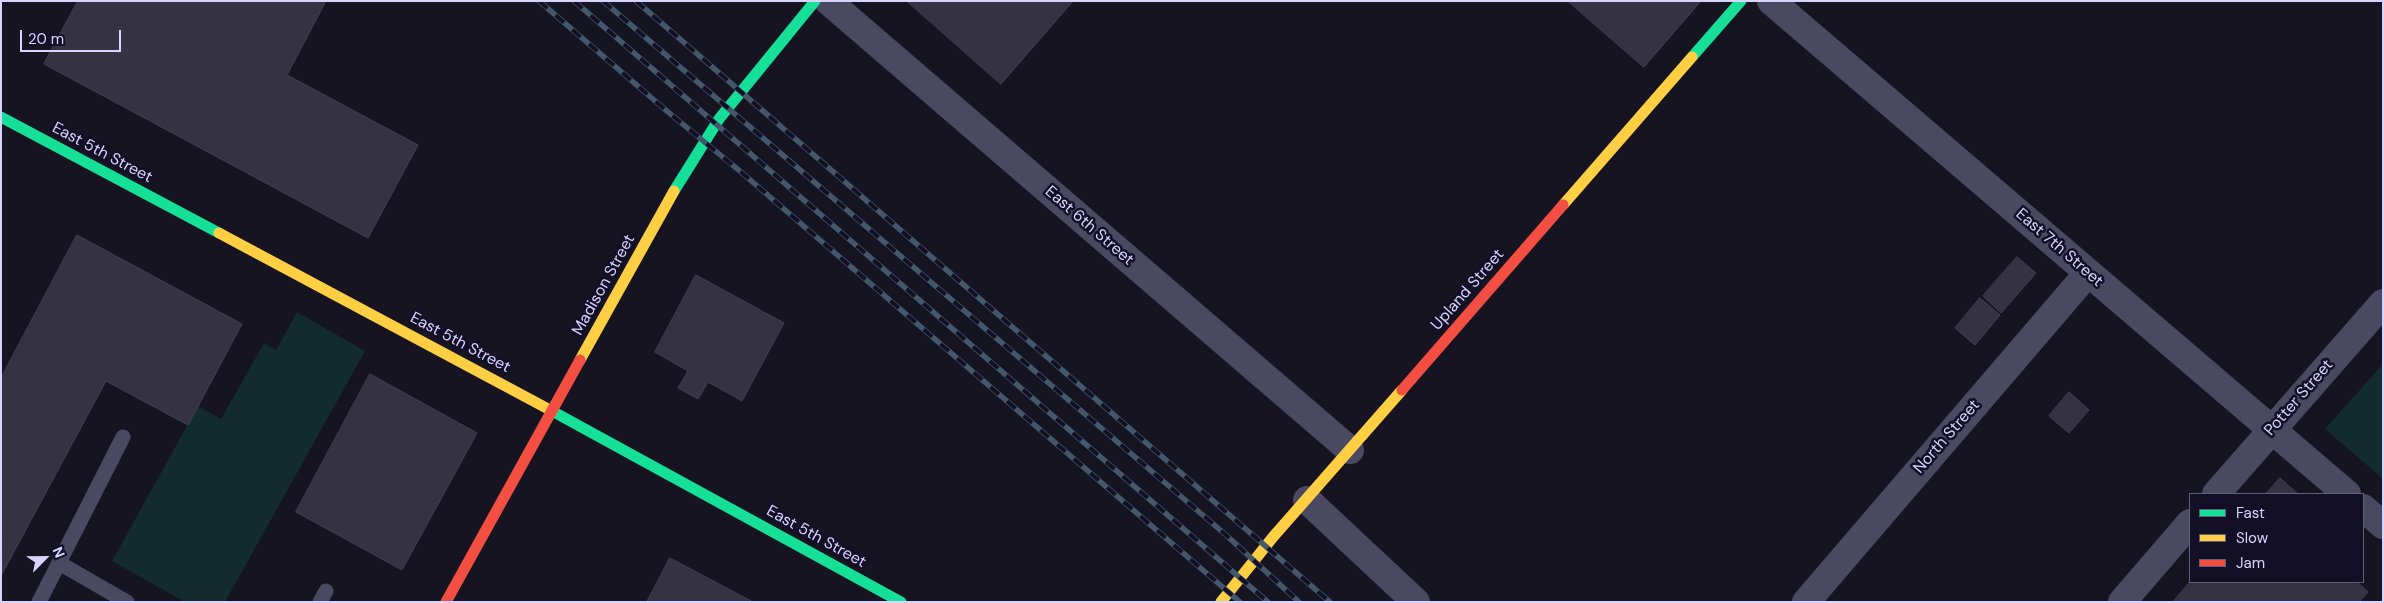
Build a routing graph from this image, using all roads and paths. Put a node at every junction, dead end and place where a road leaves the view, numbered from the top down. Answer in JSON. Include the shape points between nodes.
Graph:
{"nodes":[{"id":1,"x":815,"y":1,"type":"edge"},
{"id":2,"x":828,"y":1,"type":"edge"},
{"id":3,"x":1741,"y":1,"type":"edge"},
{"id":4,"x":1771,"y":1,"type":"edge"},
{"id":5,"x":1,"y":117,"type":"edge"},
{"id":6,"x":2088,"y":273,"type":"junction"},
{"id":7,"x":2383,"y":303,"type":"edge"},
{"id":8,"x":552,"y":411,"type":"junction"},
{"id":9,"x":2272,"y":430,"type":"junction"},
{"id":10,"x":122,"y":437,"type":"dead end"},
{"id":11,"x":1350,"y":450,"type":"junction"},
{"id":12,"x":2217,"y":493,"type":"edge"},
{"id":13,"x":2346,"y":493,"type":"edge"},
{"id":14,"x":1307,"y":500,"type":"junction"},
{"id":15,"x":2364,"y":509,"type":"edge"},
{"id":16,"x":2189,"y":524,"type":"edge"},
{"id":17,"x":2383,"y":525,"type":"edge"},
{"id":18,"x":59,"y":563,"type":"junction"},
{"id":19,"x":450,"y":600,"type":"edge"},
{"id":20,"x":39,"y":602,"type":"edge"},
{"id":21,"x":127,"y":602,"type":"edge"},
{"id":22,"x":900,"y":602,"type":"edge"},
{"id":23,"x":1221,"y":602,"type":"edge"},
{"id":24,"x":1416,"y":602,"type":"edge"},
{"id":25,"x":1806,"y":602,"type":"edge"},
{"id":26,"x":2122,"y":602,"type":"edge"}],
"edges":[{"from":1,"to":8,"type":"street","name":"Madison Street","via":[[719,118],[678,184]]},
{"from":2,"to":11,"type":"street","name":"East 6th Street"},
{"from":3,"to":11,"type":"street","name":"Upland Street"},
{"from":4,"to":6,"type":"street","name":"East 7th Street"},
{"from":5,"to":8,"type":"street","name":"East 5th Street"},
{"from":6,"to":9,"type":"street","name":"East 7th Street"},
{"from":6,"to":25,"type":"street","name":"North Street"},
{"from":7,"to":9,"type":"street","name":"Potter Street"},
{"from":8,"to":19,"type":"street","name":"Madison Street"},
{"from":8,"to":22,"type":"street","name":"East 5th Street"},
{"from":9,"to":12,"type":"street","name":"Potter Street"},
{"from":9,"to":13,"type":"street","name":"East 7th Street"},
{"from":10,"to":18,"type":"lane"},
{"from":11,"to":14,"type":"street","name":"Upland Street"},
{"from":14,"to":23,"type":"street","name":"Upland Street"},
{"from":14,"to":24,"type":"street"},
{"from":15,"to":17,"type":"street"},
{"from":16,"to":26,"type":"street"},
{"from":18,"to":20,"type":"lane"},
{"from":18,"to":21,"type":"lane"}]}
